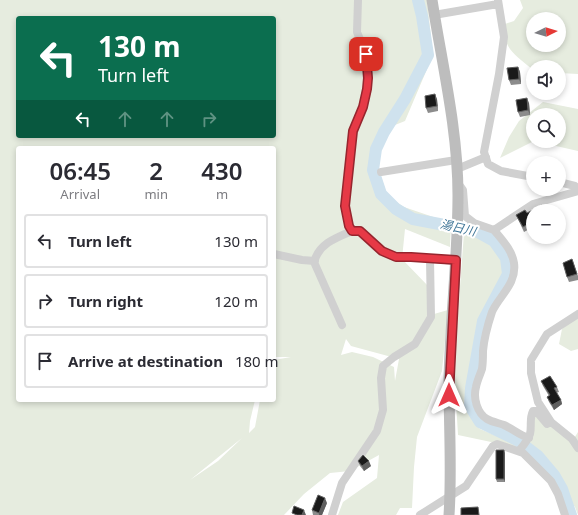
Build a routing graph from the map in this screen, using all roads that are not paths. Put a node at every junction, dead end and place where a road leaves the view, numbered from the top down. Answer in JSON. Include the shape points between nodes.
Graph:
{"nodes":[{"id":1,"x":358,"y":0,"type":"edge"},
{"id":2,"x":432,"y":0,"type":"edge"},
{"id":3,"x":498,"y":2,"type":"edge"},
{"id":4,"x":434,"y":15,"type":"junction"},
{"id":5,"x":486,"y":157,"type":"junction"},
{"id":6,"x":456,"y":165,"type":"junction"},
{"id":7,"x":381,"y":172,"type":"dead end"},
{"id":8,"x":526,"y":176,"type":"edge"},
{"id":9,"x":457,"y":182,"type":"junction"},
{"id":10,"x":566,"y":184,"type":"edge"},
{"id":11,"x":578,"y":190,"type":"edge"},
{"id":12,"x":494,"y":230,"type":"junction"},
{"id":13,"x":352,"y":231,"type":"junction"},
{"id":14,"x":276,"y":254,"type":"edge"},
{"id":15,"x":456,"y":257,"type":"junction"},
{"id":16,"x":430,"y":259,"type":"junction"},
{"id":17,"x":315,"y":261,"type":"junction"},
{"id":18,"x":578,"y":314,"type":"edge"},
{"id":19,"x":342,"y":325,"type":"dead end"},
{"id":20,"x":552,"y":422,"type":"junction"},
{"id":21,"x":529,"y":438,"type":"junction"},
{"id":22,"x":578,"y":448,"type":"edge"},
{"id":23,"x":519,"y":451,"type":"junction"},
{"id":24,"x":450,"y":496,"type":"junction"},
{"id":25,"x":332,"y":515,"type":"edge"},
{"id":26,"x":420,"y":515,"type":"edge"},
{"id":27,"x":449,"y":515,"type":"edge"},
{"id":28,"x":565,"y":515,"type":"edge"}],
"edges":[{"from":1,"to":13,"type":"street","via":[[357,32],[366,54],[368,78],[363,107],[353,131],[345,206]]},
{"from":2,"to":4,"type":"street"},
{"from":3,"to":4,"type":"street"},
{"from":3,"to":5,"type":"street","via":[[504,37],[486,137]]},
{"from":4,"to":6,"type":"street"},
{"from":5,"to":6,"type":"street"},
{"from":5,"to":8,"type":"street","via":[[488,164],[501,171]]},
{"from":6,"to":7,"type":"street"},
{"from":6,"to":9,"type":"street"},
{"from":9,"to":12,"type":"street","via":[[463,190],[465,216],[474,223]]},
{"from":9,"to":15,"type":"street"},
{"from":10,"to":11,"type":"street","via":[[575,186]]},
{"from":11,"to":12,"type":"street","via":[[533,204]]},
{"from":12,"to":21,"type":"street","via":[[511,254],[514,275],[509,288],[493,312],[483,350],[482,370],[475,389],[475,399],[482,416]]},
{"from":13,"to":16,"type":"street","via":[[360,231],[382,251],[396,257]]},
{"from":13,"to":17,"type":"street","via":[[325,245],[317,253]]},
{"from":14,"to":17,"type":"street"},
{"from":15,"to":16,"type":"street"},
{"from":15,"to":24,"type":"street","via":[[449,381]]},
{"from":16,"to":25,"type":"street","via":[[431,317],[415,344],[383,366],[380,378],[383,410],[377,431],[342,483]]},
{"from":17,"to":19,"type":"street"},
{"from":18,"to":20,"type":"street","via":[[547,334],[531,360],[531,373],[538,402]]},
{"from":20,"to":21,"type":"street","via":[[547,424],[536,411],[533,411],[530,417]]},
{"from":20,"to":22,"type":"street","via":[[572,439]]},
{"from":21,"to":23,"type":"street"},
{"from":23,"to":24,"type":"street","via":[[497,444],[466,486]]},
{"from":23,"to":28,"type":"street","via":[[551,481]]},
{"from":24,"to":26,"type":"street"},
{"from":24,"to":27,"type":"street"}]}
